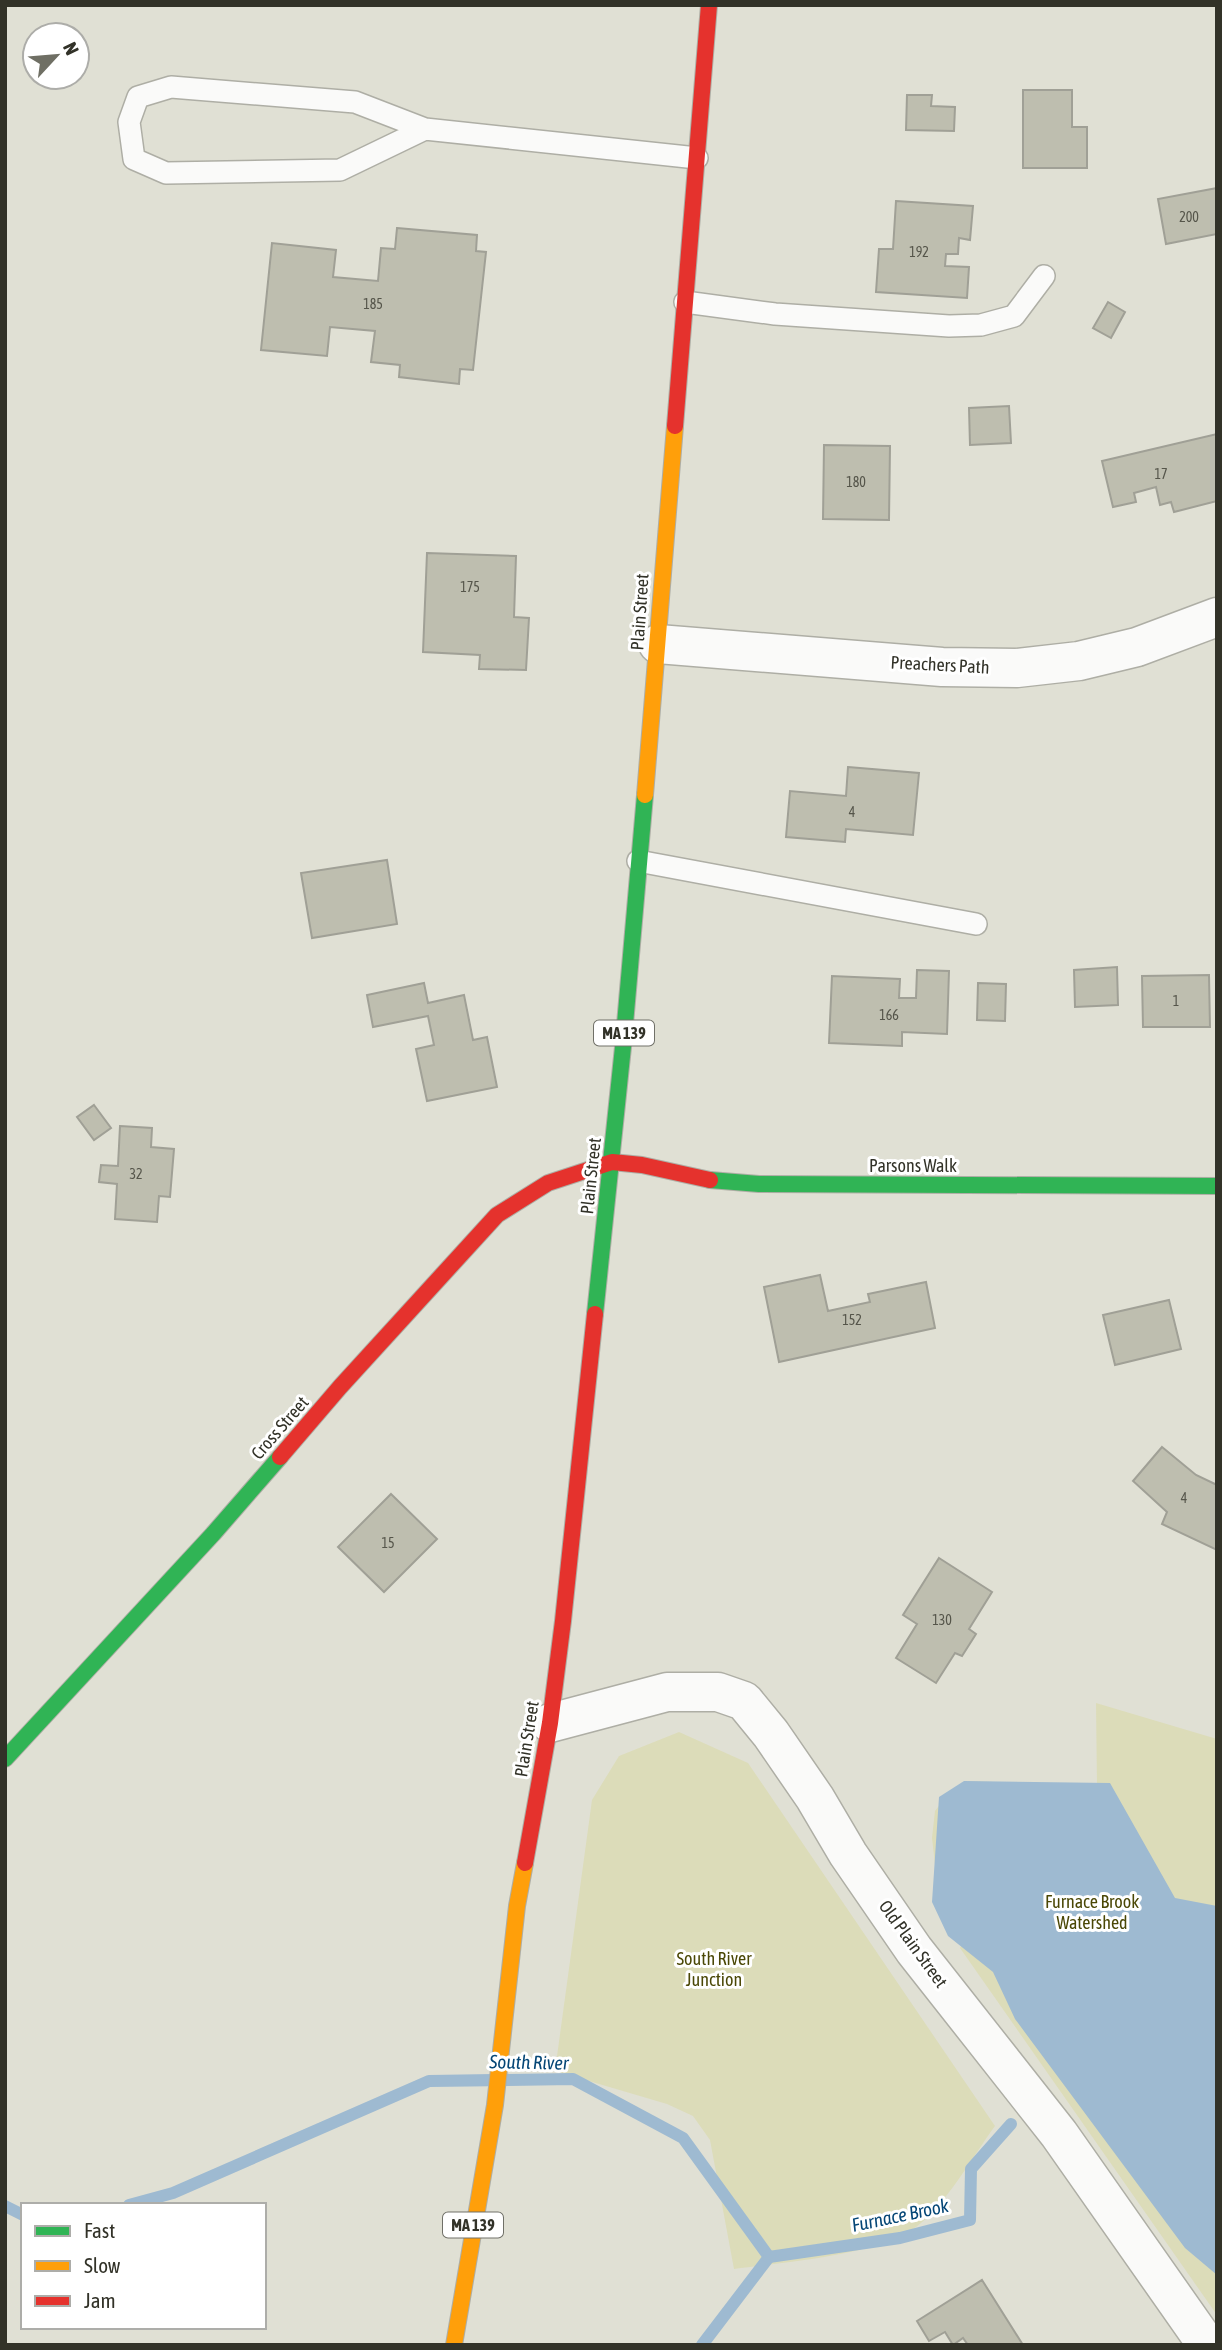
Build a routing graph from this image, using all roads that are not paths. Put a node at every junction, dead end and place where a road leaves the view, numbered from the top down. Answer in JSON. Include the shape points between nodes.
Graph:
{"nodes":[{"id":1,"x":709,"y":5,"type":"edge"},
{"id":2,"x":425,"y":129,"type":"junction"},
{"id":3,"x":697,"y":158,"type":"junction"},
{"id":4,"x":1044,"y":276,"type":"dead end"},
{"id":5,"x":685,"y":302,"type":"junction"},
{"id":6,"x":1217,"y":617,"type":"edge"},
{"id":7,"x":658,"y":644,"type":"junction"},
{"id":8,"x":638,"y":861,"type":"junction"},
{"id":9,"x":976,"y":924,"type":"dead end"},
{"id":10,"x":612,"y":1162,"type":"junction"},
{"id":11,"x":1217,"y":1186,"type":"edge"},
{"id":12,"x":550,"y":1723,"type":"junction"},
{"id":13,"x":5,"y":1759,"type":"edge"},
{"id":14,"x":454,"y":2345,"type":"edge"},
{"id":15,"x":1207,"y":2345,"type":"edge"}],
"edges":[{"from":1,"to":3,"type":"main road","name":"Plain Street","number":"MA 139"},
{"from":2,"to":2,"type":"lane","via":[[355,103],[171,87],[138,97],[129,122],[134,159],[166,173],[340,170]]},
{"from":2,"to":3,"type":"lane"},
{"from":3,"to":5,"type":"main road","name":"Plain Street","number":"MA 139"},
{"from":4,"to":5,"type":"lane","via":[[1014,316],[981,326],[775,314]]},
{"from":5,"to":7,"type":"main road","name":"Plain Street","number":"MA 139"},
{"from":6,"to":7,"type":"street","name":"Preachers Path","via":[[1137,647],[1079,661],[1017,668],[942,667]]},
{"from":7,"to":8,"type":"main road","name":"Plain Street","number":"MA 139"},
{"from":8,"to":9,"type":"lane"},
{"from":8,"to":10,"type":"main road","name":"Plain Street","number":"MA 139"},
{"from":10,"to":11,"type":"main road","name":"Parsons Walk","via":[[701,1179],[759,1184]]},
{"from":10,"to":12,"type":"main road","name":"Plain Street","number":"MA 139"},
{"from":10,"to":13,"type":"main road","name":"Cross Street","via":[[548,1184],[497,1215]]},
{"from":12,"to":14,"type":"main road","name":"Plain Street","number":"MA 139","via":[[517,1906],[495,2105]]},
{"from":12,"to":15,"type":"street","name":"Old Plain Street","via":[[667,1692],[718,1692],[744,1700],[815,1798],[914,1950],[1059,2134]]}]}
